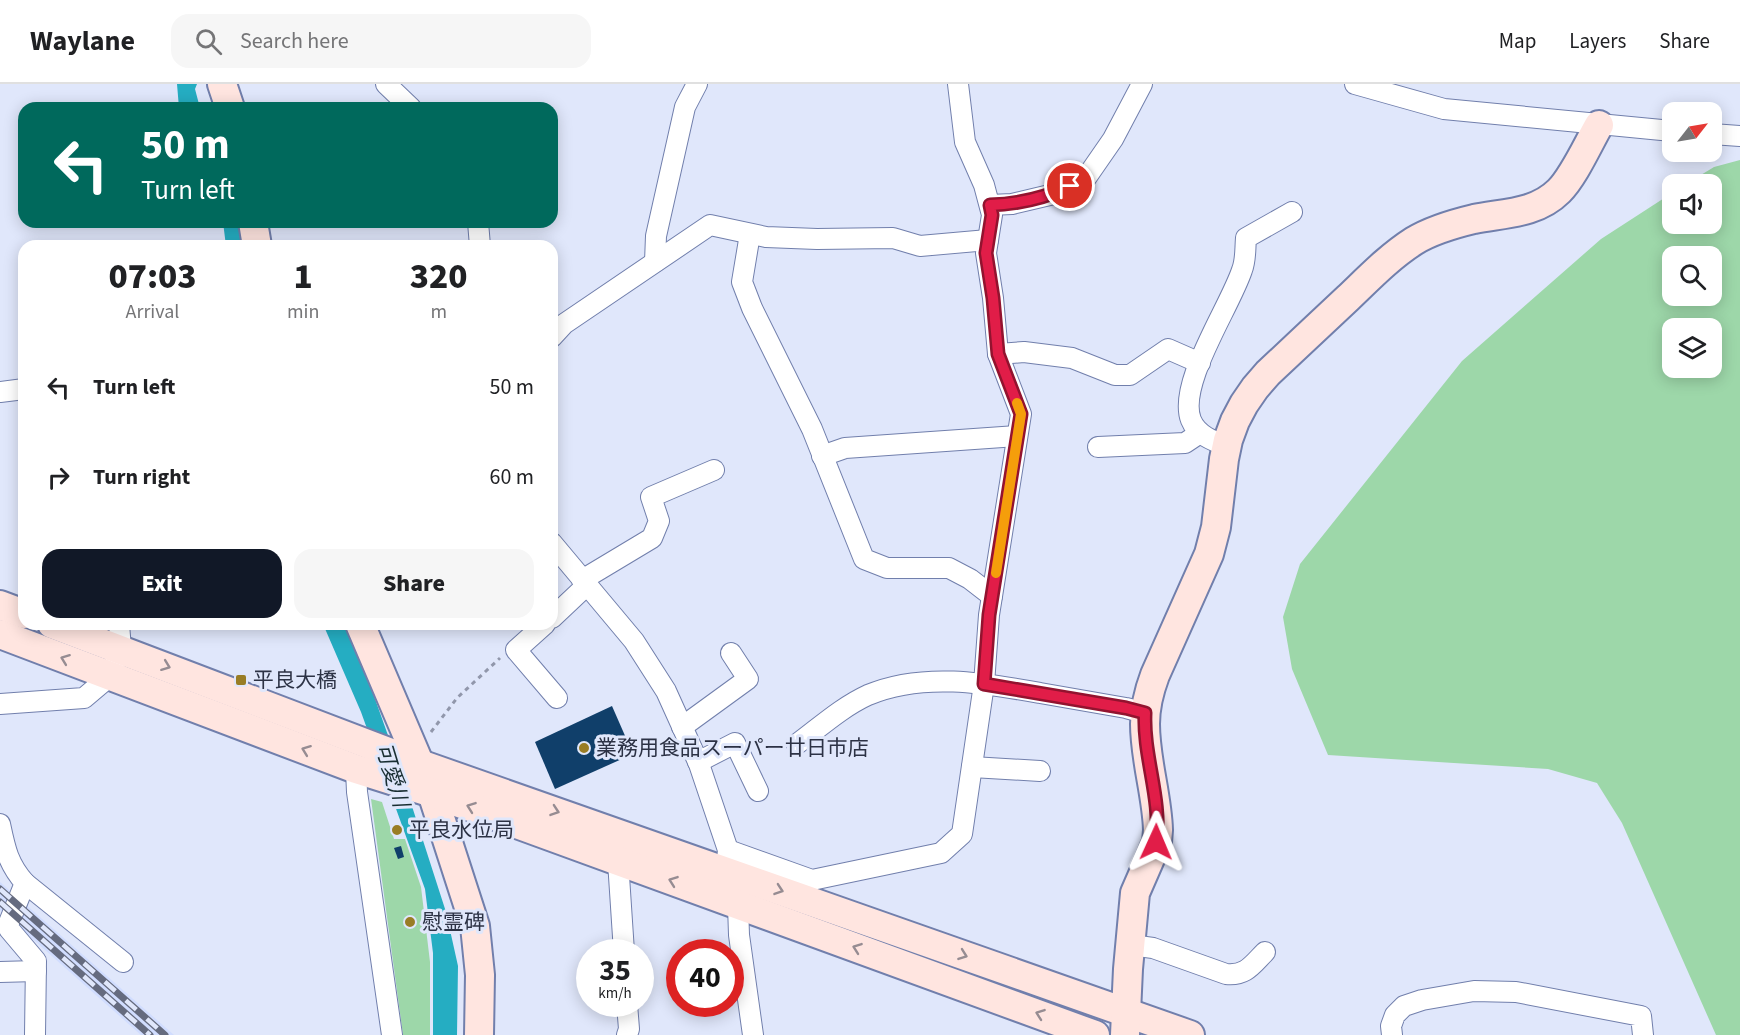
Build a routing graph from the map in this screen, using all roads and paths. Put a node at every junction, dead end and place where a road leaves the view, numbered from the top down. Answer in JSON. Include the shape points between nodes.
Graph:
{"nodes":[{"id":1,"x":222,"y":84,"type":"edge"},
{"id":2,"x":386,"y":84,"type":"edge"},
{"id":3,"x":697,"y":84,"type":"edge"},
{"id":4,"x":958,"y":84,"type":"edge"},
{"id":5,"x":1142,"y":84,"type":"edge"},
{"id":6,"x":1355,"y":84,"type":"edge"},
{"id":7,"x":228,"y":102,"type":"edge"},
{"id":8,"x":405,"y":102,"type":"edge"},
{"id":9,"x":1599,"y":124,"type":"junction"},
{"id":10,"x":1662,"y":130,"type":"edge"},
{"id":11,"x":1722,"y":135,"type":"edge"},
{"id":12,"x":1740,"y":136,"type":"edge"},
{"id":13,"x":990,"y":205,"type":"junction"},
{"id":14,"x":1292,"y":212,"type":"dead end"},
{"id":15,"x":750,"y":234,"type":"junction"},
{"id":16,"x":988,"y":240,"type":"junction"},
{"id":17,"x":655,"y":262,"type":"junction"},
{"id":18,"x":558,"y":331,"type":"edge"},
{"id":19,"x":998,"y":354,"type":"junction"},
{"id":20,"x":1200,"y":363,"type":"junction"},
{"id":21,"x":18,"y":390,"type":"edge"},
{"id":22,"x":0,"y":392,"type":"edge"},
{"id":23,"x":1200,"y":433,"type":"junction"},
{"id":24,"x":1017,"y":436,"type":"junction"},
{"id":25,"x":1227,"y":446,"type":"junction"},
{"id":26,"x":1106,"y":452,"type":"dead end"},
{"id":27,"x":822,"y":456,"type":"junction"},
{"id":28,"x":714,"y":470,"type":"dead end"},
{"id":29,"x":558,"y":550,"type":"edge"},
{"id":30,"x":585,"y":583,"type":"junction"},
{"id":31,"x":992,"y":596,"type":"junction"},
{"id":32,"x":0,"y":605,"type":"edge"},
{"id":33,"x":18,"y":612,"type":"edge"},
{"id":34,"x":558,"y":612,"type":"edge"},
{"id":35,"x":83,"y":630,"type":"edge"},
{"id":36,"x":362,"y":630,"type":"edge"},
{"id":37,"x":539,"y":630,"type":"edge"},
{"id":38,"x":0,"y":634,"type":"edge"},
{"id":39,"x":120,"y":637,"type":"edge"},
{"id":40,"x":516,"y":651,"type":"junction"},
{"id":41,"x":731,"y":653,"type":"dead end"},
{"id":42,"x":110,"y":676,"type":"junction"},
{"id":43,"x":984,"y":684,"type":"junction"},
{"id":44,"x":557,"y":698,"type":"dead end"},
{"id":45,"x":0,"y":704,"type":"edge"},
{"id":46,"x":1145,"y":713,"type":"junction"},
{"id":47,"x":682,"y":727,"type":"junction"},
{"id":48,"x":797,"y":744,"type":"dead end"},
{"id":49,"x":698,"y":762,"type":"junction"},
{"id":50,"x":972,"y":767,"type":"junction"},
{"id":51,"x":418,"y":768,"type":"junction"},
{"id":52,"x":359,"y":770,"type":"junction"},
{"id":53,"x":1040,"y":771,"type":"dead end"},
{"id":54,"x":758,"y":791,"type":"dead end"},
{"id":55,"x":0,"y":824,"type":"edge"},
{"id":56,"x":618,"y":861,"type":"junction"},
{"id":57,"x":728,"y":861,"type":"junction"},
{"id":58,"x":25,"y":883,"type":"junction"},
{"id":59,"x":738,"y":905,"type":"junction"},
{"id":60,"x":623,"y":939,"type":"edge"},
{"id":61,"x":1131,"y":945,"type":"junction"},
{"id":62,"x":1265,"y":952,"type":"dead end"},
{"id":63,"x":123,"y":962,"type":"dead end"},
{"id":64,"x":36,"y":971,"type":"junction"},
{"id":65,"x":0,"y":972,"type":"edge"},
{"id":66,"x":628,"y":1017,"type":"edge"},
{"id":67,"x":1125,"y":1024,"type":"edge"},
{"id":68,"x":35,"y":1035,"type":"edge"},
{"id":69,"x":392,"y":1035,"type":"edge"},
{"id":70,"x":479,"y":1035,"type":"edge"},
{"id":71,"x":627,"y":1035,"type":"edge"},
{"id":72,"x":753,"y":1035,"type":"edge"},
{"id":73,"x":1095,"y":1035,"type":"edge"},
{"id":74,"x":1190,"y":1035,"type":"edge"},
{"id":75,"x":1392,"y":1035,"type":"edge"},
{"id":76,"x":1643,"y":1035,"type":"edge"}],
"edges":[{"from":1,"to":7,"type":"street"},
{"from":2,"to":8,"type":"street"},
{"from":3,"to":17,"type":"street","via":[[685,107],[656,236]]},
{"from":4,"to":13,"type":"street","via":[[965,142]]},
{"from":5,"to":13,"type":"street","via":[[1113,139],[1086,178],[1054,194]]},
{"from":6,"to":9,"type":"street","via":[[1444,109]]},
{"from":9,"to":10,"type":"street"},
{"from":9,"to":25,"type":"street","via":[[1570,177],[1550,200],[1536,207],[1434,231],[1383,265],[1255,388],[1235,421]]},
{"from":11,"to":12,"type":"street"},
{"from":13,"to":16,"type":"street"},
{"from":14,"to":20,"type":"street","via":[[1246,238],[1242,270]]},
{"from":15,"to":16,"type":"street","via":[[807,239],[893,238],[920,246]]},
{"from":15,"to":17,"type":"street","via":[[710,225]]},
{"from":15,"to":27,"type":"street","via":[[742,282]]},
{"from":16,"to":19,"type":"street","via":[[986,253]]},
{"from":17,"to":18,"type":"street"},
{"from":19,"to":20,"type":"street","via":[[1024,352],[1072,358],[1116,375],[1130,375],[1168,349]]},
{"from":19,"to":24,"type":"street","via":[[1021,414]]},
{"from":20,"to":23,"type":"street","via":[[1188,408]]},
{"from":21,"to":22,"type":"street"},
{"from":23,"to":25,"type":"street"},
{"from":23,"to":26,"type":"street","via":[[1185,443]]},
{"from":24,"to":27,"type":"street","via":[[845,448]]},
{"from":24,"to":31,"type":"street"},
{"from":25,"to":46,"type":"street","via":[[1209,554],[1155,675]]},
{"from":27,"to":31,"type":"street","via":[[864,559],[887,568],[949,568]]},
{"from":28,"to":30,"type":"street","via":[[651,497],[659,521],[652,538]]},
{"from":29,"to":30,"type":"street"},
{"from":30,"to":34,"type":"street"},
{"from":30,"to":47,"type":"street","via":[[634,641],[666,691]]},
{"from":31,"to":43,"type":"street"},
{"from":32,"to":33,"type":"street"},
{"from":35,"to":39,"type":"street"},
{"from":36,"to":51,"type":"street"},
{"from":37,"to":40,"type":"street"},
{"from":42,"to":38,"type":"street","one_way":true},
{"from":39,"to":42,"type":"street"},
{"from":39,"to":51,"type":"street","one_way":true},
{"from":40,"to":44,"type":"street"},
{"from":40,"to":51,"type":"path","via":[[504,655],[457,698]]},
{"from":41,"to":47,"type":"street","via":[[755,684]]},
{"from":42,"to":45,"type":"street","via":[[84,698]]},
{"from":52,"to":42,"type":"street","one_way":true},
{"from":43,"to":46,"type":"street"},
{"from":43,"to":48,"type":"street","via":[[912,683],[869,695]]},
{"from":43,"to":50,"type":"street"},
{"from":46,"to":61,"type":"street","via":[[1158,830],[1155,848],[1135,893]]},
{"from":47,"to":49,"type":"street"},
{"from":49,"to":54,"type":"street","via":[[735,743]]},
{"from":49,"to":57,"type":"street"},
{"from":50,"to":53,"type":"street"},
{"from":50,"to":57,"type":"street","via":[[962,834],[941,853],[812,880]]},
{"from":51,"to":52,"type":"street"},
{"from":56,"to":51,"type":"street","one_way":true},
{"from":51,"to":57,"type":"street","one_way":true},
{"from":51,"to":70,"type":"street","via":[[475,926],[480,975]]},
{"from":52,"to":69,"type":"street","via":[[359,804]]},
{"from":55,"to":58,"type":"street","via":[[8,858]]},
{"from":59,"to":56,"type":"street","one_way":true},
{"from":56,"to":60,"type":"street"},
{"from":57,"to":59,"type":"street"},
{"from":57,"to":67,"type":"street","one_way":true},
{"from":58,"to":63,"type":"street"},
{"from":58,"to":64,"type":"street","via":[[8,925],[36,961]]},
{"from":59,"to":72,"type":"street"},
{"from":73,"to":59,"type":"street","one_way":true},
{"from":61,"to":62,"type":"street","via":[[1234,975],[1249,969]]},
{"from":61,"to":67,"type":"street"},
{"from":64,"to":65,"type":"street"},
{"from":64,"to":68,"type":"street"},
{"from":66,"to":71,"type":"street"},
{"from":67,"to":74,"type":"street"},
{"from":75,"to":76,"type":"street","via":[[1395,1015],[1404,1006],[1474,992],[1516,992],[1641,1016]]}]}
